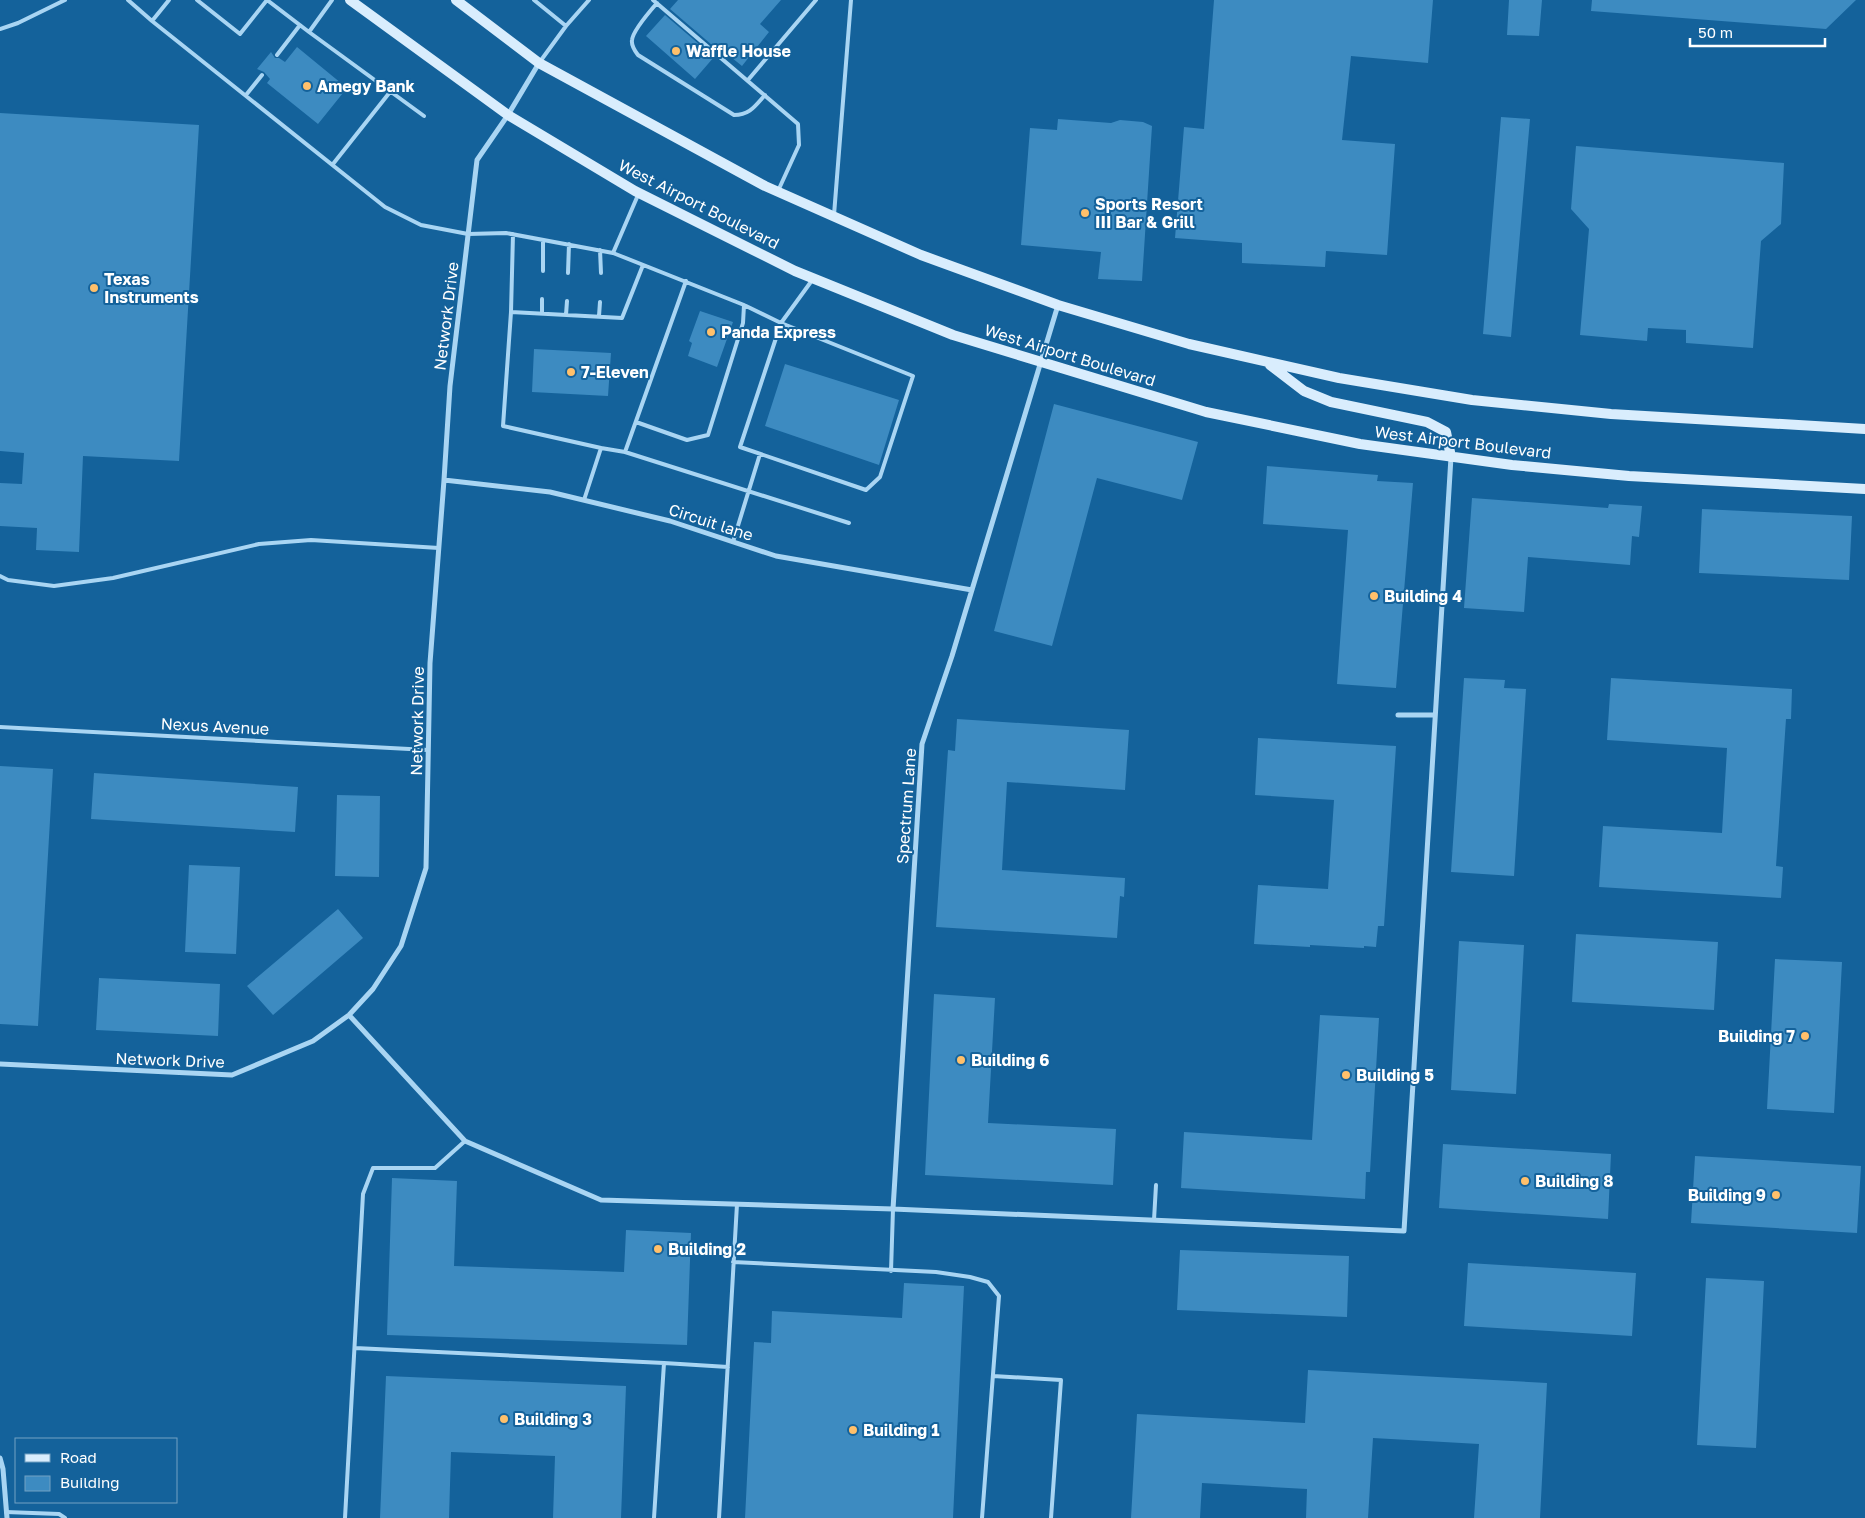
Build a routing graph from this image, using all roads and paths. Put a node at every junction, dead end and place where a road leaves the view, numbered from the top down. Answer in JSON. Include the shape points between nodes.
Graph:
{"nodes":[{"id":1,"x":65,"y":0,"type":"edge"},
{"id":2,"x":128,"y":0,"type":"edge"},
{"id":3,"x":169,"y":0,"type":"edge"},
{"id":4,"x":197,"y":0,"type":"edge"},
{"id":5,"x":332,"y":0,"type":"edge"},
{"id":6,"x":350,"y":0,"type":"edge"},
{"id":7,"x":456,"y":0,"type":"edge"},
{"id":8,"x":534,"y":0,"type":"edge"},
{"id":9,"x":589,"y":0,"type":"edge"},
{"id":10,"x":816,"y":0,"type":"edge"},
{"id":11,"x":851,"y":0,"type":"edge"},
{"id":12,"x":655,"y":2,"type":"edge"},
{"id":13,"x":152,"y":21,"type":"junction"},
{"id":14,"x":300,"y":26,"type":"junction"},
{"id":15,"x":566,"y":26,"type":"junction"},
{"id":16,"x":0,"y":29,"type":"edge"},
{"id":17,"x":309,"y":32,"type":"junction"},
{"id":18,"x":277,"y":55,"type":"dead end"},
{"id":19,"x":539,"y":63,"type":"junction"},
{"id":20,"x":262,"y":75,"type":"dead end"},
{"id":21,"x":748,"y":80,"type":"junction"},
{"id":22,"x":390,"y":92,"type":"junction"},
{"id":23,"x":246,"y":95,"type":"junction"},
{"id":24,"x":765,"y":95,"type":"junction"},
{"id":25,"x":508,"y":115,"type":"junction"},
{"id":26,"x":424,"y":116,"type":"dead end"},
{"id":27,"x":333,"y":164,"type":"junction"},
{"id":28,"x":778,"y":192,"type":"junction"},
{"id":29,"x":639,"y":193,"type":"junction"},
{"id":30,"x":834,"y":217,"type":"junction"},
{"id":31,"x":468,"y":234,"type":"junction"},
{"id":32,"x":513,"y":234,"type":"junction"},
{"id":33,"x":543,"y":240,"type":"junction"},
{"id":34,"x":569,"y":244,"type":"junction"},
{"id":35,"x":600,"y":250,"type":"junction"},
{"id":36,"x":613,"y":253,"type":"junction"},
{"id":37,"x":643,"y":264,"type":"junction"},
{"id":38,"x":543,"y":271,"type":"dead end"},
{"id":39,"x":568,"y":272,"type":"dead end"},
{"id":40,"x":601,"y":273,"type":"dead end"},
{"id":41,"x":814,"y":278,"type":"junction"},
{"id":42,"x":686,"y":281,"type":"junction"},
{"id":43,"x":542,"y":299,"type":"dead end"},
{"id":44,"x":567,"y":301,"type":"dead end"},
{"id":45,"x":600,"y":302,"type":"dead end"},
{"id":46,"x":744,"y":305,"type":"junction"},
{"id":47,"x":1058,"y":305,"type":"junction"},
{"id":48,"x":511,"y":312,"type":"junction"},
{"id":49,"x":542,"y":313,"type":"junction"},
{"id":50,"x":566,"y":315,"type":"junction"},
{"id":51,"x":599,"y":316,"type":"junction"},
{"id":52,"x":781,"y":323,"type":"junction"},
{"id":53,"x":1040,"y":362,"type":"junction"},
{"id":54,"x":1266,"y":362,"type":"junction"},
{"id":55,"x":636,"y":422,"type":"junction"},
{"id":56,"x":1865,"y":429,"type":"edge"},
{"id":57,"x":601,"y":448,"type":"junction"},
{"id":58,"x":625,"y":452,"type":"junction"},
{"id":59,"x":760,"y":454,"type":"junction"},
{"id":60,"x":1451,"y":457,"type":"junction"},
{"id":61,"x":444,"y":480,"type":"junction"},
{"id":62,"x":1865,"y":489,"type":"edge"},
{"id":63,"x":749,"y":492,"type":"junction"},
{"id":64,"x":584,"y":500,"type":"junction"},
{"id":65,"x":849,"y":523,"type":"dead end"},
{"id":66,"x":733,"y":542,"type":"junction"},
{"id":67,"x":439,"y":548,"type":"junction"},
{"id":68,"x":0,"y":576,"type":"edge"},
{"id":69,"x":972,"y":590,"type":"junction"},
{"id":70,"x":1398,"y":715,"type":"dead end"},
{"id":71,"x":1434,"y":715,"type":"junction"},
{"id":72,"x":0,"y":727,"type":"edge"},
{"id":73,"x":428,"y":750,"type":"junction"},
{"id":74,"x":349,"y":1015,"type":"junction"},
{"id":75,"x":0,"y":1064,"type":"edge"},
{"id":76,"x":465,"y":1141,"type":"junction"},
{"id":77,"x":1156,"y":1185,"type":"dead end"},
{"id":78,"x":737,"y":1204,"type":"junction"},
{"id":79,"x":893,"y":1208,"type":"junction"},
{"id":80,"x":1154,"y":1220,"type":"junction"},
{"id":81,"x":733,"y":1262,"type":"junction"},
{"id":82,"x":891,"y":1271,"type":"junction"},
{"id":83,"x":355,"y":1348,"type":"junction"},
{"id":84,"x":664,"y":1363,"type":"junction"},
{"id":85,"x":728,"y":1366,"type":"junction"},
{"id":86,"x":993,"y":1376,"type":"junction"},
{"id":87,"x":0,"y":1458,"type":"edge"},
{"id":88,"x":6,"y":1515,"type":"edge"},
{"id":89,"x":65,"y":1518,"type":"edge"},
{"id":90,"x":345,"y":1518,"type":"edge"},
{"id":91,"x":654,"y":1518,"type":"edge"},
{"id":92,"x":719,"y":1518,"type":"edge"},
{"id":93,"x":982,"y":1518,"type":"edge"},
{"id":94,"x":1051,"y":1518,"type":"edge"}],
"edges":[{"from":1,"to":16,"type":"lane"},
{"from":2,"to":13,"type":"lane"},
{"from":3,"to":13,"type":"lane"},
{"from":4,"to":14,"type":"lane","via":[[240,34],[267,0]]},
{"from":5,"to":17,"type":"lane"},
{"from":6,"to":25,"type":"main road","name":"West Airport Boulevard"},
{"from":7,"to":19,"type":"main road"},
{"from":8,"to":15,"type":"lane"},
{"from":9,"to":15,"type":"lane"},
{"from":10,"to":21,"type":"lane"},
{"from":11,"to":30,"type":"lane"},
{"from":12,"to":21,"type":"lane"},
{"from":12,"to":24,"type":"lane","via":[[634,34],[633,48],[638,55],[734,115],[752,110]]},
{"from":13,"to":23,"type":"lane"},
{"from":14,"to":17,"type":"lane"},
{"from":14,"to":18,"type":"lane"},
{"from":15,"to":19,"type":"lane"},
{"from":17,"to":22,"type":"lane"},
{"from":19,"to":25,"type":"street","name":"Network Drive"},
{"from":19,"to":28,"type":"main road"},
{"from":20,"to":23,"type":"lane"},
{"from":21,"to":24,"type":"lane"},
{"from":22,"to":26,"type":"lane"},
{"from":22,"to":27,"type":"lane"},
{"from":23,"to":27,"type":"lane"},
{"from":24,"to":28,"type":"lane","via":[[798,124],[799,131],[799,145]]},
{"from":25,"to":29,"type":"main road","name":"West Airport Boulevard"},
{"from":25,"to":31,"type":"street","name":"Network Drive","via":[[477,160]]},
{"from":27,"to":31,"type":"lane","via":[[385,207],[421,225]]},
{"from":28,"to":30,"type":"main road"},
{"from":29,"to":36,"type":"lane"},
{"from":29,"to":41,"type":"main road","name":"West Airport Boulevard"},
{"from":30,"to":47,"type":"main road","via":[[921,256]]},
{"from":31,"to":32,"type":"lane"},
{"from":31,"to":61,"type":"street","name":"Network Drive","via":[[450,386]]},
{"from":32,"to":33,"type":"lane"},
{"from":32,"to":48,"type":"lane"},
{"from":33,"to":34,"type":"lane"},
{"from":33,"to":38,"type":"lane"},
{"from":34,"to":35,"type":"lane"},
{"from":34,"to":39,"type":"lane"},
{"from":35,"to":36,"type":"lane"},
{"from":35,"to":40,"type":"lane"},
{"from":36,"to":37,"type":"lane"},
{"from":37,"to":42,"type":"lane"},
{"from":37,"to":51,"type":"lane","via":[[622,318]]},
{"from":41,"to":52,"type":"lane"},
{"from":41,"to":53,"type":"main road","name":"West Airport Boulevard","via":[[953,335]]},
{"from":42,"to":46,"type":"lane"},
{"from":42,"to":55,"type":"lane"},
{"from":43,"to":49,"type":"lane"},
{"from":44,"to":50,"type":"lane"},
{"from":45,"to":51,"type":"lane"},
{"from":46,"to":52,"type":"lane"},
{"from":46,"to":55,"type":"lane","via":[[743,323],[708,435],[688,440]]},
{"from":47,"to":53,"type":"street","name":"Spectrum Lane"},
{"from":47,"to":54,"type":"main road","via":[[1189,344]]},
{"from":48,"to":49,"type":"lane"},
{"from":48,"to":57,"type":"lane","via":[[502,426]]},
{"from":49,"to":50,"type":"lane"},
{"from":50,"to":51,"type":"lane"},
{"from":52,"to":59,"type":"lane","via":[[740,447]]},
{"from":52,"to":59,"type":"lane","via":[[913,376],[880,477],[866,490]]},
{"from":53,"to":60,"type":"main road","name":"West Airport Boulevard","via":[[1206,412],[1360,444]]},
{"from":53,"to":69,"type":"street","name":"Spectrum Lane"},
{"from":54,"to":56,"type":"main road","via":[[1472,400],[1611,414]]},
{"from":54,"to":60,"type":"main road","via":[[1304,391],[1331,402],[1427,422],[1446,432]]},
{"from":55,"to":58,"type":"lane"},
{"from":57,"to":58,"type":"lane"},
{"from":57,"to":64,"type":"lane"},
{"from":58,"to":63,"type":"lane"},
{"from":59,"to":63,"type":"lane"},
{"from":60,"to":62,"type":"main road","name":"West Airport Boulevard","via":[[1628,476]]},
{"from":60,"to":71,"type":"street"},
{"from":61,"to":64,"type":"street","name":"Circuit lane","via":[[550,492]]},
{"from":61,"to":67,"type":"street","name":"Network Drive"},
{"from":63,"to":65,"type":"lane"},
{"from":63,"to":66,"type":"lane"},
{"from":64,"to":66,"type":"street","name":"Circuit lane"},
{"from":66,"to":69,"type":"street","name":"Circuit lane","via":[[776,556]]},
{"from":67,"to":68,"type":"lane","via":[[311,540],[260,544],[113,578],[54,586]]},
{"from":67,"to":73,"type":"street","name":"Network Drive","via":[[430,664]]},
{"from":69,"to":79,"type":"street","name":"Spectrum Lane","via":[[922,744]]},
{"from":70,"to":71,"type":"street"},
{"from":71,"to":80,"type":"street","via":[[1404,1231]]},
{"from":72,"to":73,"type":"lane","name":"Nexus Avenue"},
{"from":73,"to":74,"type":"street","name":"Network Drive","via":[[426,868],[402,946],[373,990]]},
{"from":74,"to":75,"type":"street","name":"Network Drive","via":[[312,1041],[232,1075]]},
{"from":74,"to":76,"type":"street"},
{"from":76,"to":78,"type":"street","via":[[601,1200]]},
{"from":76,"to":83,"type":"lane","via":[[435,1168],[373,1168],[363,1194]]},
{"from":77,"to":80,"type":"lane"},
{"from":78,"to":79,"type":"street"},
{"from":78,"to":81,"type":"lane"},
{"from":79,"to":80,"type":"street"},
{"from":79,"to":82,"type":"lane"},
{"from":81,"to":82,"type":"lane"},
{"from":81,"to":85,"type":"lane"},
{"from":82,"to":86,"type":"lane","via":[[936,1272],[988,1282],[999,1296]]},
{"from":83,"to":84,"type":"lane"},
{"from":83,"to":90,"type":"lane"},
{"from":84,"to":85,"type":"lane"},
{"from":84,"to":91,"type":"lane"},
{"from":85,"to":92,"type":"lane"},
{"from":86,"to":93,"type":"lane"},
{"from":86,"to":94,"type":"lane","via":[[1060,1380]]},
{"from":87,"to":88,"type":"street"},
{"from":88,"to":89,"type":"lane","via":[[59,1514]]}]}
